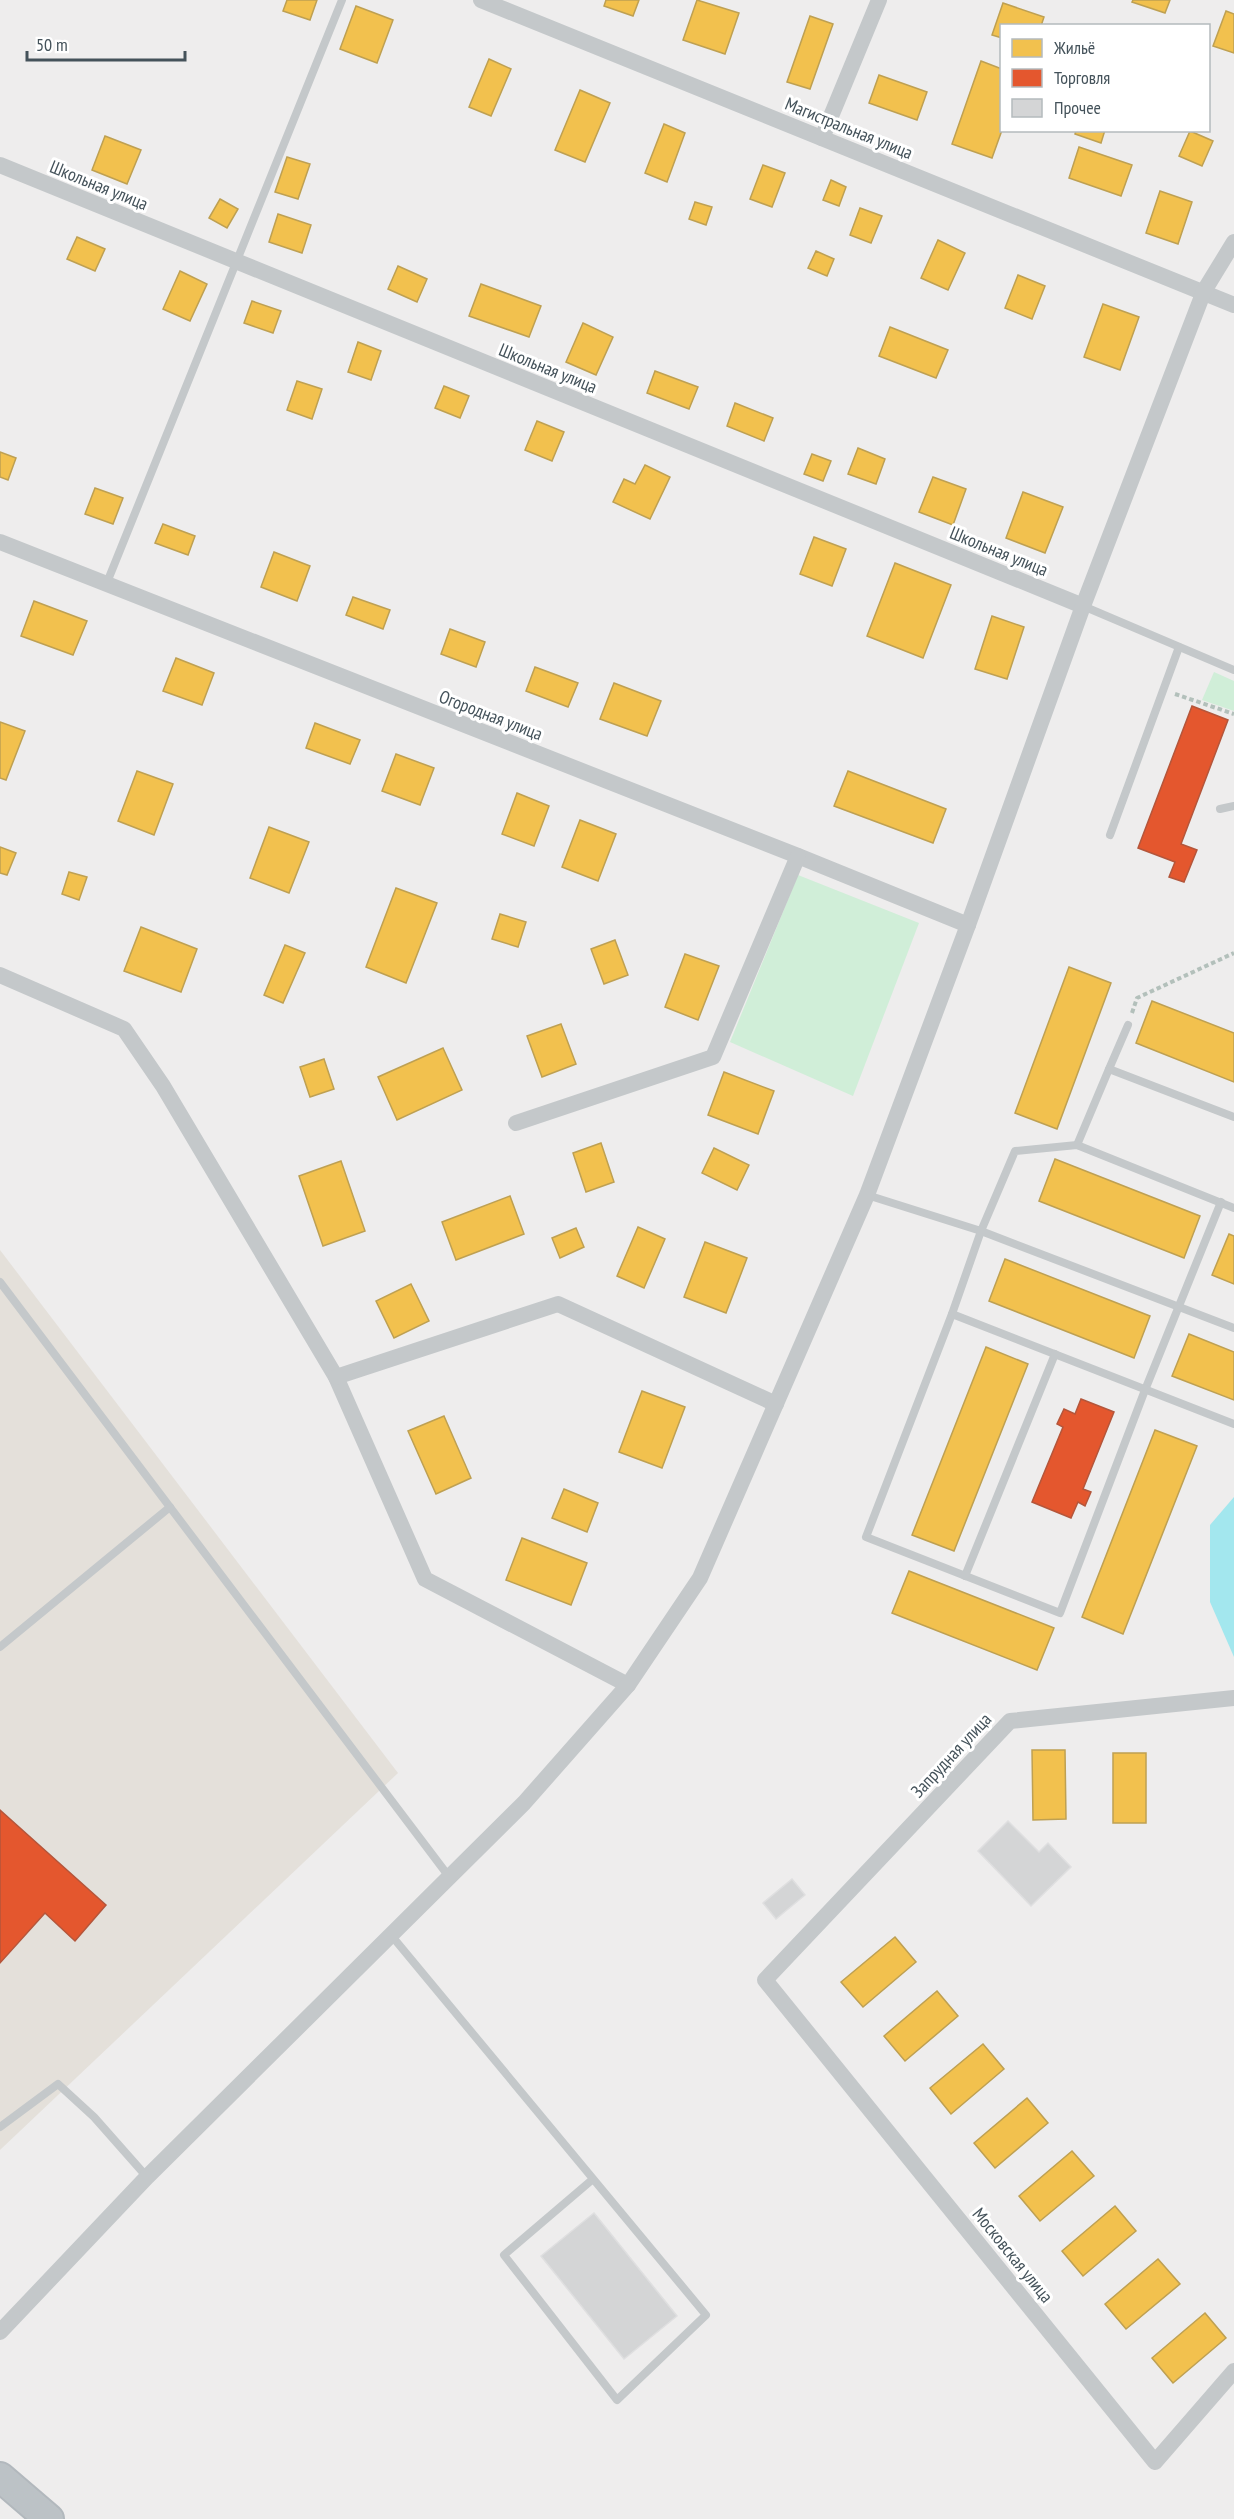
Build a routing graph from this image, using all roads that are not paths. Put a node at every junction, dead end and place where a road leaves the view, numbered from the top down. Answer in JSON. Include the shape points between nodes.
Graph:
{"nodes":[{"id":1,"x":342,"y":0,"type":"edge"},
{"id":2,"x":481,"y":0,"type":"edge"},
{"id":3,"x":879,"y":0,"type":"edge"},
{"id":4,"x":822,"y":138,"type":"junction"},
{"id":5,"x":0,"y":165,"type":"edge"},
{"id":6,"x":1234,"y":242,"type":"edge"},
{"id":7,"x":235,"y":262,"type":"junction"},
{"id":8,"x":1204,"y":291,"type":"junction"},
{"id":9,"x":1234,"y":305,"type":"edge"},
{"id":10,"x":0,"y":542,"type":"edge"},
{"id":11,"x":106,"y":585,"type":"junction"},
{"id":12,"x":1083,"y":606,"type":"junction"},
{"id":13,"x":1179,"y":647,"type":"junction"},
{"id":14,"x":1234,"y":670,"type":"edge"},
{"id":15,"x":1234,"y":806,"type":"edge"},
{"id":16,"x":1220,"y":809,"type":"dead end"},
{"id":17,"x":1110,"y":835,"type":"dead end"},
{"id":18,"x":798,"y":856,"type":"junction"},
{"id":19,"x":968,"y":925,"type":"junction"},
{"id":20,"x":0,"y":975,"type":"edge"},
{"id":21,"x":1128,"y":1025,"type":"dead end"},
{"id":22,"x":1110,"y":1069,"type":"junction"},
{"id":23,"x":1234,"y":1117,"type":"edge"},
{"id":24,"x":516,"y":1123,"type":"dead end"},
{"id":25,"x":1077,"y":1145,"type":"junction"},
{"id":26,"x":867,"y":1195,"type":"junction"},
{"id":27,"x":1221,"y":1203,"type":"junction"},
{"id":28,"x":1234,"y":1208,"type":"edge"},
{"id":29,"x":981,"y":1231,"type":"junction"},
{"id":30,"x":0,"y":1282,"type":"edge"},
{"id":31,"x":1179,"y":1306,"type":"junction"},
{"id":32,"x":952,"y":1314,"type":"junction"},
{"id":33,"x":1234,"y":1328,"type":"edge"},
{"id":34,"x":1055,"y":1354,"type":"junction"},
{"id":35,"x":336,"y":1377,"type":"junction"},
{"id":36,"x":1145,"y":1390,"type":"junction"},
{"id":37,"x":776,"y":1404,"type":"junction"},
{"id":38,"x":1234,"y":1424,"type":"edge"},
{"id":39,"x":170,"y":1507,"type":"junction"},
{"id":40,"x":965,"y":1576,"type":"junction"},
{"id":41,"x":0,"y":1647,"type":"edge"},
{"id":42,"x":628,"y":1685,"type":"junction"},
{"id":43,"x":1234,"y":1698,"type":"edge"},
{"id":44,"x":450,"y":1878,"type":"junction"},
{"id":45,"x":391,"y":1935,"type":"junction"},
{"id":46,"x":765,"y":1980,"type":"joint"},
{"id":47,"x":0,"y":2127,"type":"edge"},
{"id":48,"x":147,"y":2177,"type":"junction"},
{"id":49,"x":593,"y":2179,"type":"junction"},
{"id":50,"x":0,"y":2332,"type":"edge"},
{"id":51,"x":1234,"y":2371,"type":"edge"},
{"id":52,"x":3,"y":2475,"type":"edge"},
{"id":53,"x":50,"y":2519,"type":"edge"}],
"edges":[{"from":1,"to":7,"type":"lane"},
{"from":2,"to":4,"type":"street","name":"Магистральная улица"},
{"from":3,"to":4,"type":"street"},
{"from":4,"to":8,"type":"street","name":"Магистральная улица"},
{"from":5,"to":7,"type":"street","name":"Школьная улица"},
{"from":6,"to":8,"type":"street"},
{"from":7,"to":11,"type":"lane"},
{"from":7,"to":12,"type":"street","name":"Школьная улица"},
{"from":8,"to":9,"type":"street","name":"Магистральная улица"},
{"from":8,"to":12,"type":"street"},
{"from":10,"to":11,"type":"street","name":"Огородная улица"},
{"from":11,"to":18,"type":"street","name":"Огородная улица"},
{"from":12,"to":13,"type":"lane"},
{"from":12,"to":19,"type":"street"},
{"from":13,"to":14,"type":"lane"},
{"from":13,"to":17,"type":"lane"},
{"from":15,"to":16,"type":"lane"},
{"from":18,"to":19,"type":"street","name":"Огородная улица"},
{"from":18,"to":24,"type":"street","via":[[713,1057]]},
{"from":19,"to":26,"type":"street"},
{"from":20,"to":35,"type":"street","via":[[124,1029],[163,1086]]},
{"from":21,"to":22,"type":"lane"},
{"from":22,"to":23,"type":"lane"},
{"from":22,"to":25,"type":"lane"},
{"from":25,"to":27,"type":"lane"},
{"from":25,"to":29,"type":"lane","via":[[1015,1151]]},
{"from":26,"to":29,"type":"lane"},
{"from":26,"to":37,"type":"street"},
{"from":27,"to":28,"type":"lane"},
{"from":27,"to":31,"type":"lane"},
{"from":29,"to":31,"type":"lane"},
{"from":29,"to":32,"type":"lane"},
{"from":30,"to":39,"type":"lane"},
{"from":31,"to":33,"type":"lane"},
{"from":31,"to":36,"type":"lane"},
{"from":32,"to":34,"type":"lane"},
{"from":32,"to":40,"type":"lane","via":[[866,1538]]},
{"from":34,"to":36,"type":"lane"},
{"from":34,"to":40,"type":"lane"},
{"from":35,"to":37,"type":"street","via":[[558,1304]]},
{"from":35,"to":42,"type":"street","via":[[425,1579]]},
{"from":36,"to":38,"type":"lane"},
{"from":36,"to":40,"type":"lane","via":[[1060,1613]]},
{"from":37,"to":42,"type":"street","via":[[700,1578]]},
{"from":39,"to":41,"type":"lane"},
{"from":39,"to":44,"type":"lane"},
{"from":42,"to":44,"type":"street","via":[[524,1803]]},
{"from":43,"to":46,"type":"street","name":"Запрудная улица","via":[[1010,1721]]},
{"from":44,"to":45,"type":"street"},
{"from":45,"to":48,"type":"street"},
{"from":45,"to":49,"type":"lane"},
{"from":46,"to":51,"type":"street","name":"Московская улица","via":[[1155,2462]]},
{"from":47,"to":48,"type":"lane","via":[[58,2084],[94,2117]]},
{"from":48,"to":50,"type":"street"},
{"from":49,"to":49,"type":"lane","via":[[706,2315],[617,2400],[504,2255]]},
{"from":52,"to":53,"type":"highway"}]}
